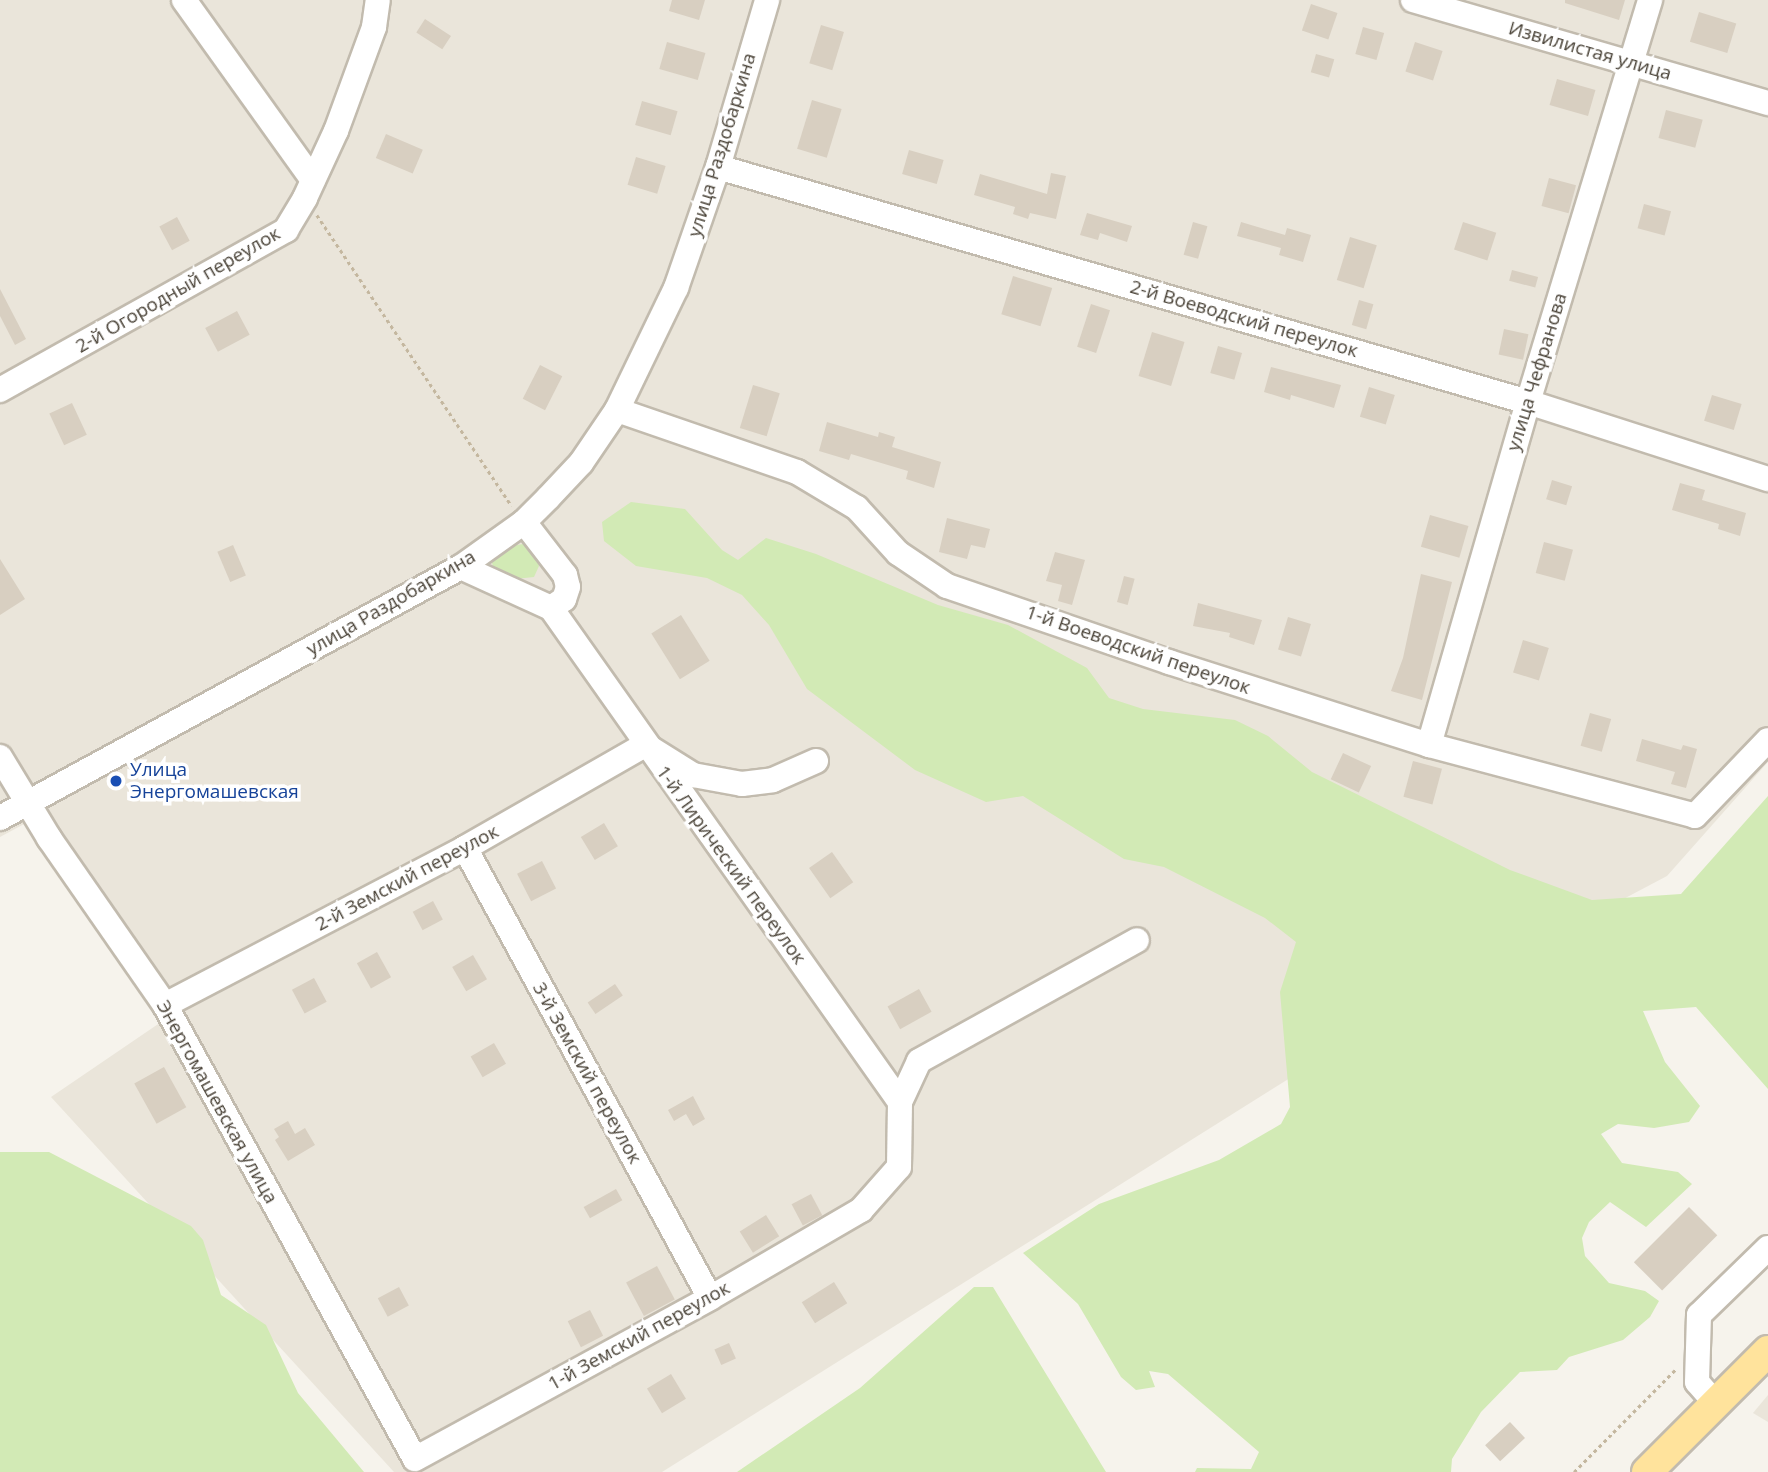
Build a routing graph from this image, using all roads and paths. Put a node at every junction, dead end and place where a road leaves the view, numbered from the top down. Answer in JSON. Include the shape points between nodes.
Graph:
{"nodes":[{"id":1,"x":184,"y":0,"type":"edge"},
{"id":2,"x":378,"y":0,"type":"edge"},
{"id":3,"x":767,"y":0,"type":"edge"},
{"id":4,"x":1413,"y":0,"type":"edge"},
{"id":5,"x":1650,"y":0,"type":"edge"},
{"id":6,"x":1632,"y":63,"type":"junction"},
{"id":7,"x":1768,"y":103,"type":"edge"},
{"id":8,"x":718,"y":167,"type":"junction"},
{"id":9,"x":309,"y":189,"type":"junction"},
{"id":10,"x":0,"y":390,"type":"edge"},
{"id":11,"x":1528,"y":401,"type":"junction"},
{"id":12,"x":617,"y":410,"type":"junction"},
{"id":13,"x":1768,"y":478,"type":"edge"},
{"id":14,"x":524,"y":522,"type":"junction"},
{"id":15,"x":461,"y":567,"type":"junction"},
{"id":16,"x":551,"y":608,"type":"junction"},
{"id":17,"x":1768,"y":740,"type":"edge"},
{"id":18,"x":645,"y":745,"type":"junction"},
{"id":19,"x":1429,"y":745,"type":"junction"},
{"id":20,"x":0,"y":757,"type":"edge"},
{"id":21,"x":816,"y":761,"type":"dead end"},
{"id":22,"x":26,"y":803,"type":"junction"},
{"id":23,"x":0,"y":818,"type":"edge"},
{"id":24,"x":465,"y":848,"type":"junction"},
{"id":25,"x":1137,"y":940,"type":"dead end"},
{"id":26,"x":165,"y":1005,"type":"junction"},
{"id":27,"x":900,"y":1101,"type":"junction"},
{"id":28,"x":1768,"y":1248,"type":"edge"},
{"id":29,"x":710,"y":1298,"type":"junction"},
{"id":30,"x":1698,"y":1347,"type":"junction"},
{"id":31,"x":1768,"y":1351,"type":"edge"},
{"id":32,"x":1717,"y":1405,"type":"junction"},
{"id":33,"x":415,"y":1459,"type":"joint"},
{"id":34,"x":1574,"y":1472,"type":"edge"},
{"id":35,"x":1647,"y":1472,"type":"edge"}],
"edges":[{"from":1,"to":9,"type":"street"},
{"from":2,"to":9,"type":"street","name":"2-й Огородный переулок","via":[[369,40],[336,131]]},
{"from":3,"to":8,"type":"street","name":"улица Раздобаркина"},
{"from":4,"to":6,"type":"street","name":"Извилистая улица"},
{"from":5,"to":6,"type":"street","name":"улица Чефранова"},
{"from":6,"to":7,"type":"street","name":"Извилистая улица"},
{"from":6,"to":11,"type":"street","name":"улица Чефранова"},
{"from":8,"to":11,"type":"street","name":"2-й Воеводский переулок"},
{"from":8,"to":12,"type":"street","name":"улица Раздобаркина","via":[[677,288]]},
{"from":9,"to":10,"type":"street","name":"2-й Огородный переулок","via":[[286,230]]},
{"from":9,"to":14,"type":"path"},
{"from":11,"to":13,"type":"street","name":"2-й Воеводский переулок"},
{"from":11,"to":19,"type":"street","name":"улица Чефранова"},
{"from":12,"to":14,"type":"street","name":"улица Раздобаркина","via":[[580,463]]},
{"from":12,"to":19,"type":"street","name":"1-й Воеводский переулок","via":[[797,472],[857,508],[898,553],[947,586]]},
{"from":14,"to":15,"type":"street","name":"улица Раздобаркина"},
{"from":14,"to":16,"type":"street","via":[[565,575],[564,599]]},
{"from":15,"to":16,"type":"street"},
{"from":15,"to":22,"type":"street","name":"улица Раздобаркина"},
{"from":16,"to":18,"type":"street","name":"1-й Лирический переулок"},
{"from":17,"to":19,"type":"street","name":"1-й Воеводский переулок","via":[[1695,816]]},
{"from":18,"to":21,"type":"street","via":[[693,775],[742,784],[773,780]]},
{"from":18,"to":24,"type":"street","name":"2-й Земский переулок"},
{"from":18,"to":27,"type":"street","name":"1-й Лирический переулок"},
{"from":20,"to":22,"type":"street","name":"Энергомашевская улица"},
{"from":22,"to":23,"type":"street","name":"улица Раздобаркина"},
{"from":22,"to":26,"type":"street","name":"Энергомашевская улица"},
{"from":24,"to":26,"type":"street","name":"2-й Земский переулок"},
{"from":24,"to":29,"type":"street","name":"3-й Земский переулок"},
{"from":25,"to":27,"type":"street","via":[[919,1061]]},
{"from":26,"to":33,"type":"street","name":"Энергомашевская улица"},
{"from":27,"to":29,"type":"street","name":"1-й Земский переулок","via":[[899,1167],[861,1210]]},
{"from":28,"to":30,"type":"street","via":[[1699,1315]]},
{"from":29,"to":33,"type":"street","name":"1-й Земский переулок"},
{"from":30,"to":32,"type":"street","via":[[1697,1382]]},
{"from":30,"to":34,"type":"path"},
{"from":31,"to":32,"type":"main road"},
{"from":32,"to":35,"type":"main road"}]}
